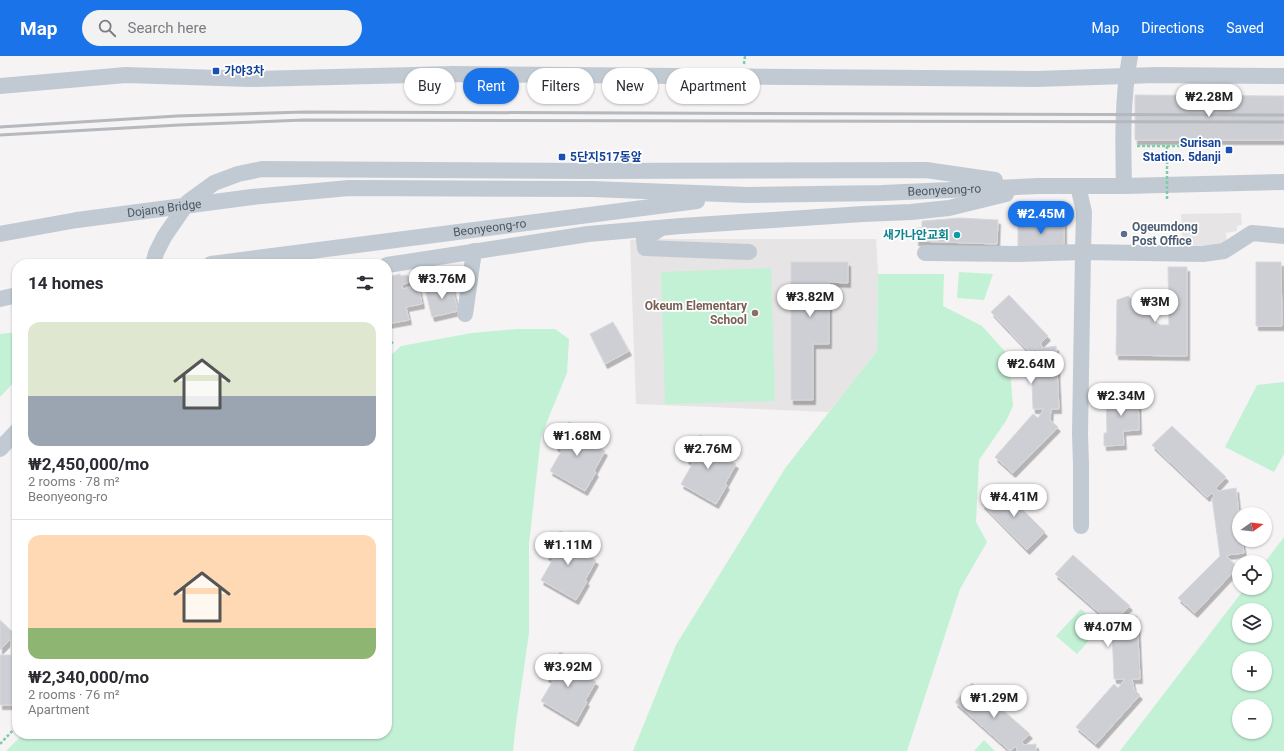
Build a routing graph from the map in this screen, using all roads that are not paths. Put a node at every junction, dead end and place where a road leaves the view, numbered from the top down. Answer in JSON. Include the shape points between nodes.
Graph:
{"nodes":[{"id":1,"x":1130,"y":56,"type":"edge"},
{"id":2,"x":1126,"y":76,"type":"junction"},
{"id":3,"x":1284,"y":76,"type":"edge"},
{"id":4,"x":0,"y":86,"type":"edge"},
{"id":5,"x":1284,"y":182,"type":"edge"},
{"id":6,"x":1038,"y":186,"type":"junction"},
{"id":7,"x":1078,"y":186,"type":"junction"},
{"id":8,"x":1124,"y":186,"type":"junction"},
{"id":9,"x":748,"y":195,"type":"junction"},
{"id":10,"x":252,"y":197,"type":"joint"},
{"id":11,"x":664,"y":227,"type":"junction"},
{"id":12,"x":0,"y":234,"type":"edge"},
{"id":13,"x":1284,"y":236,"type":"edge"},
{"id":14,"x":474,"y":252,"type":"junction"},
{"id":15,"x":749,"y":252,"type":"dead end"},
{"id":16,"x":925,"y":252,"type":"dead end"},
{"id":17,"x":1082,"y":252,"type":"junction"},
{"id":18,"x":153,"y":259,"type":"edge"},
{"id":19,"x":246,"y":259,"type":"edge"},
{"id":20,"x":392,"y":264,"type":"edge"},
{"id":21,"x":12,"y":297,"type":"edge"},
{"id":22,"x":0,"y":299,"type":"edge"},
{"id":23,"x":466,"y":314,"type":"dead end"},
{"id":24,"x":12,"y":436,"type":"edge"},
{"id":25,"x":0,"y":449,"type":"edge"},
{"id":26,"x":1081,"y":526,"type":"dead end"}],
"edges":[{"from":1,"to":2,"type":"street"},
{"from":2,"to":3,"type":"street"},
{"from":2,"to":4,"type":"street","via":[[1036,79],[453,74],[250,79],[126,75]]},
{"from":2,"to":8,"type":"street"},
{"from":5,"to":8,"type":"street","name":"Beonyeong-ro"},
{"from":6,"to":7,"type":"street","name":"Beonyeong-ro"},
{"from":6,"to":9,"type":"street","name":"Beonyeong-ro","via":[[882,193]]},
{"from":6,"to":11,"type":"street","via":[[949,208]]},
{"from":6,"to":18,"type":"street","via":[[926,170],[578,171],[262,168],[214,183],[188,202],[164,237]]},
{"from":7,"to":8,"type":"street","name":"Beonyeong-ro"},
{"from":7,"to":17,"type":"street","via":[[1084,212]]},
{"from":9,"to":10,"type":"street","name":"Beonyeong-ro","via":[[592,189],[349,188]]},
{"from":9,"to":19,"type":"street","name":"Beonyeong-ro"},
{"from":10,"to":12,"type":"street","name":"Dojang Bridge","bridge":true,"via":[[77,220]]},
{"from":11,"to":14,"type":"street","via":[[588,234]]},
{"from":11,"to":15,"type":"street","via":[[644,239],[645,248]]},
{"from":13,"to":17,"type":"street","via":[[1252,233],[1224,251],[1203,254]]},
{"from":14,"to":20,"type":"street"},
{"from":14,"to":23,"type":"street"},
{"from":16,"to":17,"type":"street"},
{"from":17,"to":26,"type":"street"},
{"from":21,"to":22,"type":"street"},
{"from":24,"to":25,"type":"street"}]}
